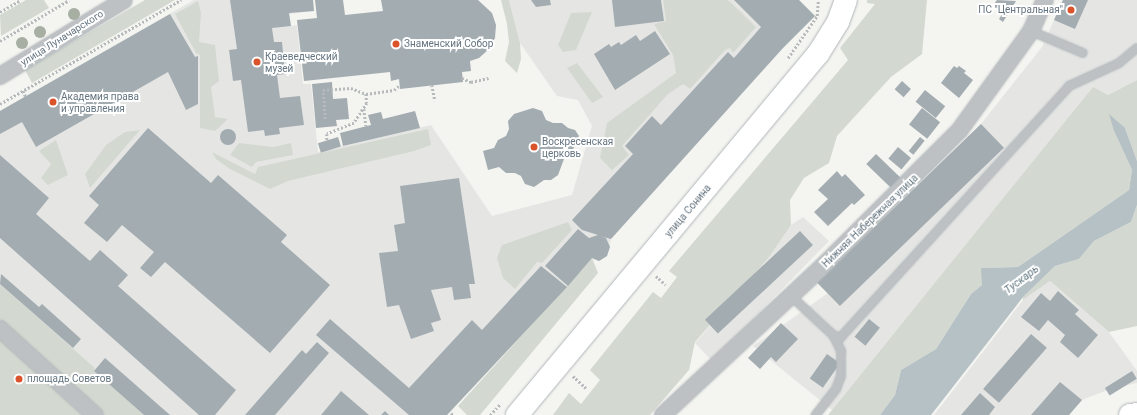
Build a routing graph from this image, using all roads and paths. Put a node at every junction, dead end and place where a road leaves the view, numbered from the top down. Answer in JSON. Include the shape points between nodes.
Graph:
{"nodes":[{"id":1,"x":21,"y":0,"type":"edge"},
{"id":2,"x":69,"y":0,"type":"edge"},
{"id":3,"x":124,"y":0,"type":"edge"},
{"id":4,"x":181,"y":0,"type":"edge"},
{"id":5,"x":846,"y":0,"type":"edge"},
{"id":6,"x":1045,"y":0,"type":"edge"},
{"id":7,"x":0,"y":12,"type":"edge"},
{"id":8,"x":1031,"y":31,"type":"junction"},
{"id":9,"x":0,"y":41,"type":"edge"},
{"id":10,"x":1137,"y":48,"type":"edge"},
{"id":11,"x":1083,"y":53,"type":"dead end"},
{"id":12,"x":0,"y":76,"type":"edge"},
{"id":13,"x":462,"y":78,"type":"dead end"},
{"id":14,"x":489,"y":78,"type":"dead end"},
{"id":15,"x":432,"y":85,"type":"dead end"},
{"id":16,"x":399,"y":86,"type":"dead end"},
{"id":17,"x":23,"y":91,"type":"junction"},
{"id":18,"x":366,"y":94,"type":"junction"},
{"id":19,"x":26,"y":96,"type":"dead end"},
{"id":20,"x":435,"y":101,"type":"dead end"},
{"id":21,"x":0,"y":104,"type":"edge"},
{"id":22,"x":363,"y":108,"type":"junction"},
{"id":23,"x":325,"y":118,"type":"dead end"},
{"id":24,"x":366,"y":126,"type":"dead end"},
{"id":25,"x":327,"y":140,"type":"dead end"},
{"id":26,"x":655,"y":275,"type":"dead end"},
{"id":27,"x":666,"y":285,"type":"dead end"},
{"id":28,"x":791,"y":296,"type":"junction"},
{"id":29,"x":0,"y":329,"type":"edge"},
{"id":30,"x":833,"y":334,"type":"junction"},
{"id":31,"x":572,"y":375,"type":"dead end"},
{"id":32,"x":586,"y":388,"type":"dead end"},
{"id":33,"x":1137,"y":414,"type":"edge"},
{"id":34,"x":95,"y":415,"type":"edge"},
{"id":35,"x":517,"y":415,"type":"edge"},
{"id":36,"x":664,"y":415,"type":"edge"},
{"id":37,"x":816,"y":415,"type":"edge"},
{"id":38,"x":1130,"y":415,"type":"edge"}],
"edges":[{"from":1,"to":7,"type":"path"},
{"from":2,"to":9,"type":"path"},
{"from":3,"to":12,"type":"street","name":"улица Луначарского"},
{"from":4,"to":17,"type":"path"},
{"from":5,"to":35,"type":"main road","name":"улица Сонина","via":[[838,22],[818,54]]},
{"from":6,"to":8,"type":"street","name":"Нижняя Набережная улица"},
{"from":8,"to":11,"type":"lane"},
{"from":8,"to":28,"type":"street","name":"Нижняя Набережная улица","via":[[959,131],[903,189]]},
{"from":10,"to":30,"type":"lane","via":[[1120,63],[1069,86],[840,338]]},
{"from":13,"to":14,"type":"path","via":[[471,82]]},
{"from":15,"to":20,"type":"path"},
{"from":16,"to":18,"type":"path","via":[[394,90]]},
{"from":17,"to":19,"type":"path"},
{"from":17,"to":21,"type":"path"},
{"from":18,"to":22,"type":"path","via":[[367,103]]},
{"from":18,"to":23,"type":"path","via":[[351,88],[323,90]]},
{"from":22,"to":24,"type":"path"},
{"from":22,"to":25,"type":"path","via":[[354,123],[327,134]]},
{"from":26,"to":27,"type":"path"},
{"from":28,"to":30,"type":"lane"},
{"from":28,"to":36,"type":"street","name":"Нижняя Набережная улица"},
{"from":29,"to":34,"type":"street"},
{"from":30,"to":37,"type":"lane","via":[[841,351],[841,376],[836,389]]},
{"from":31,"to":32,"type":"path"},
{"from":33,"to":38,"type":"main road"}]}
